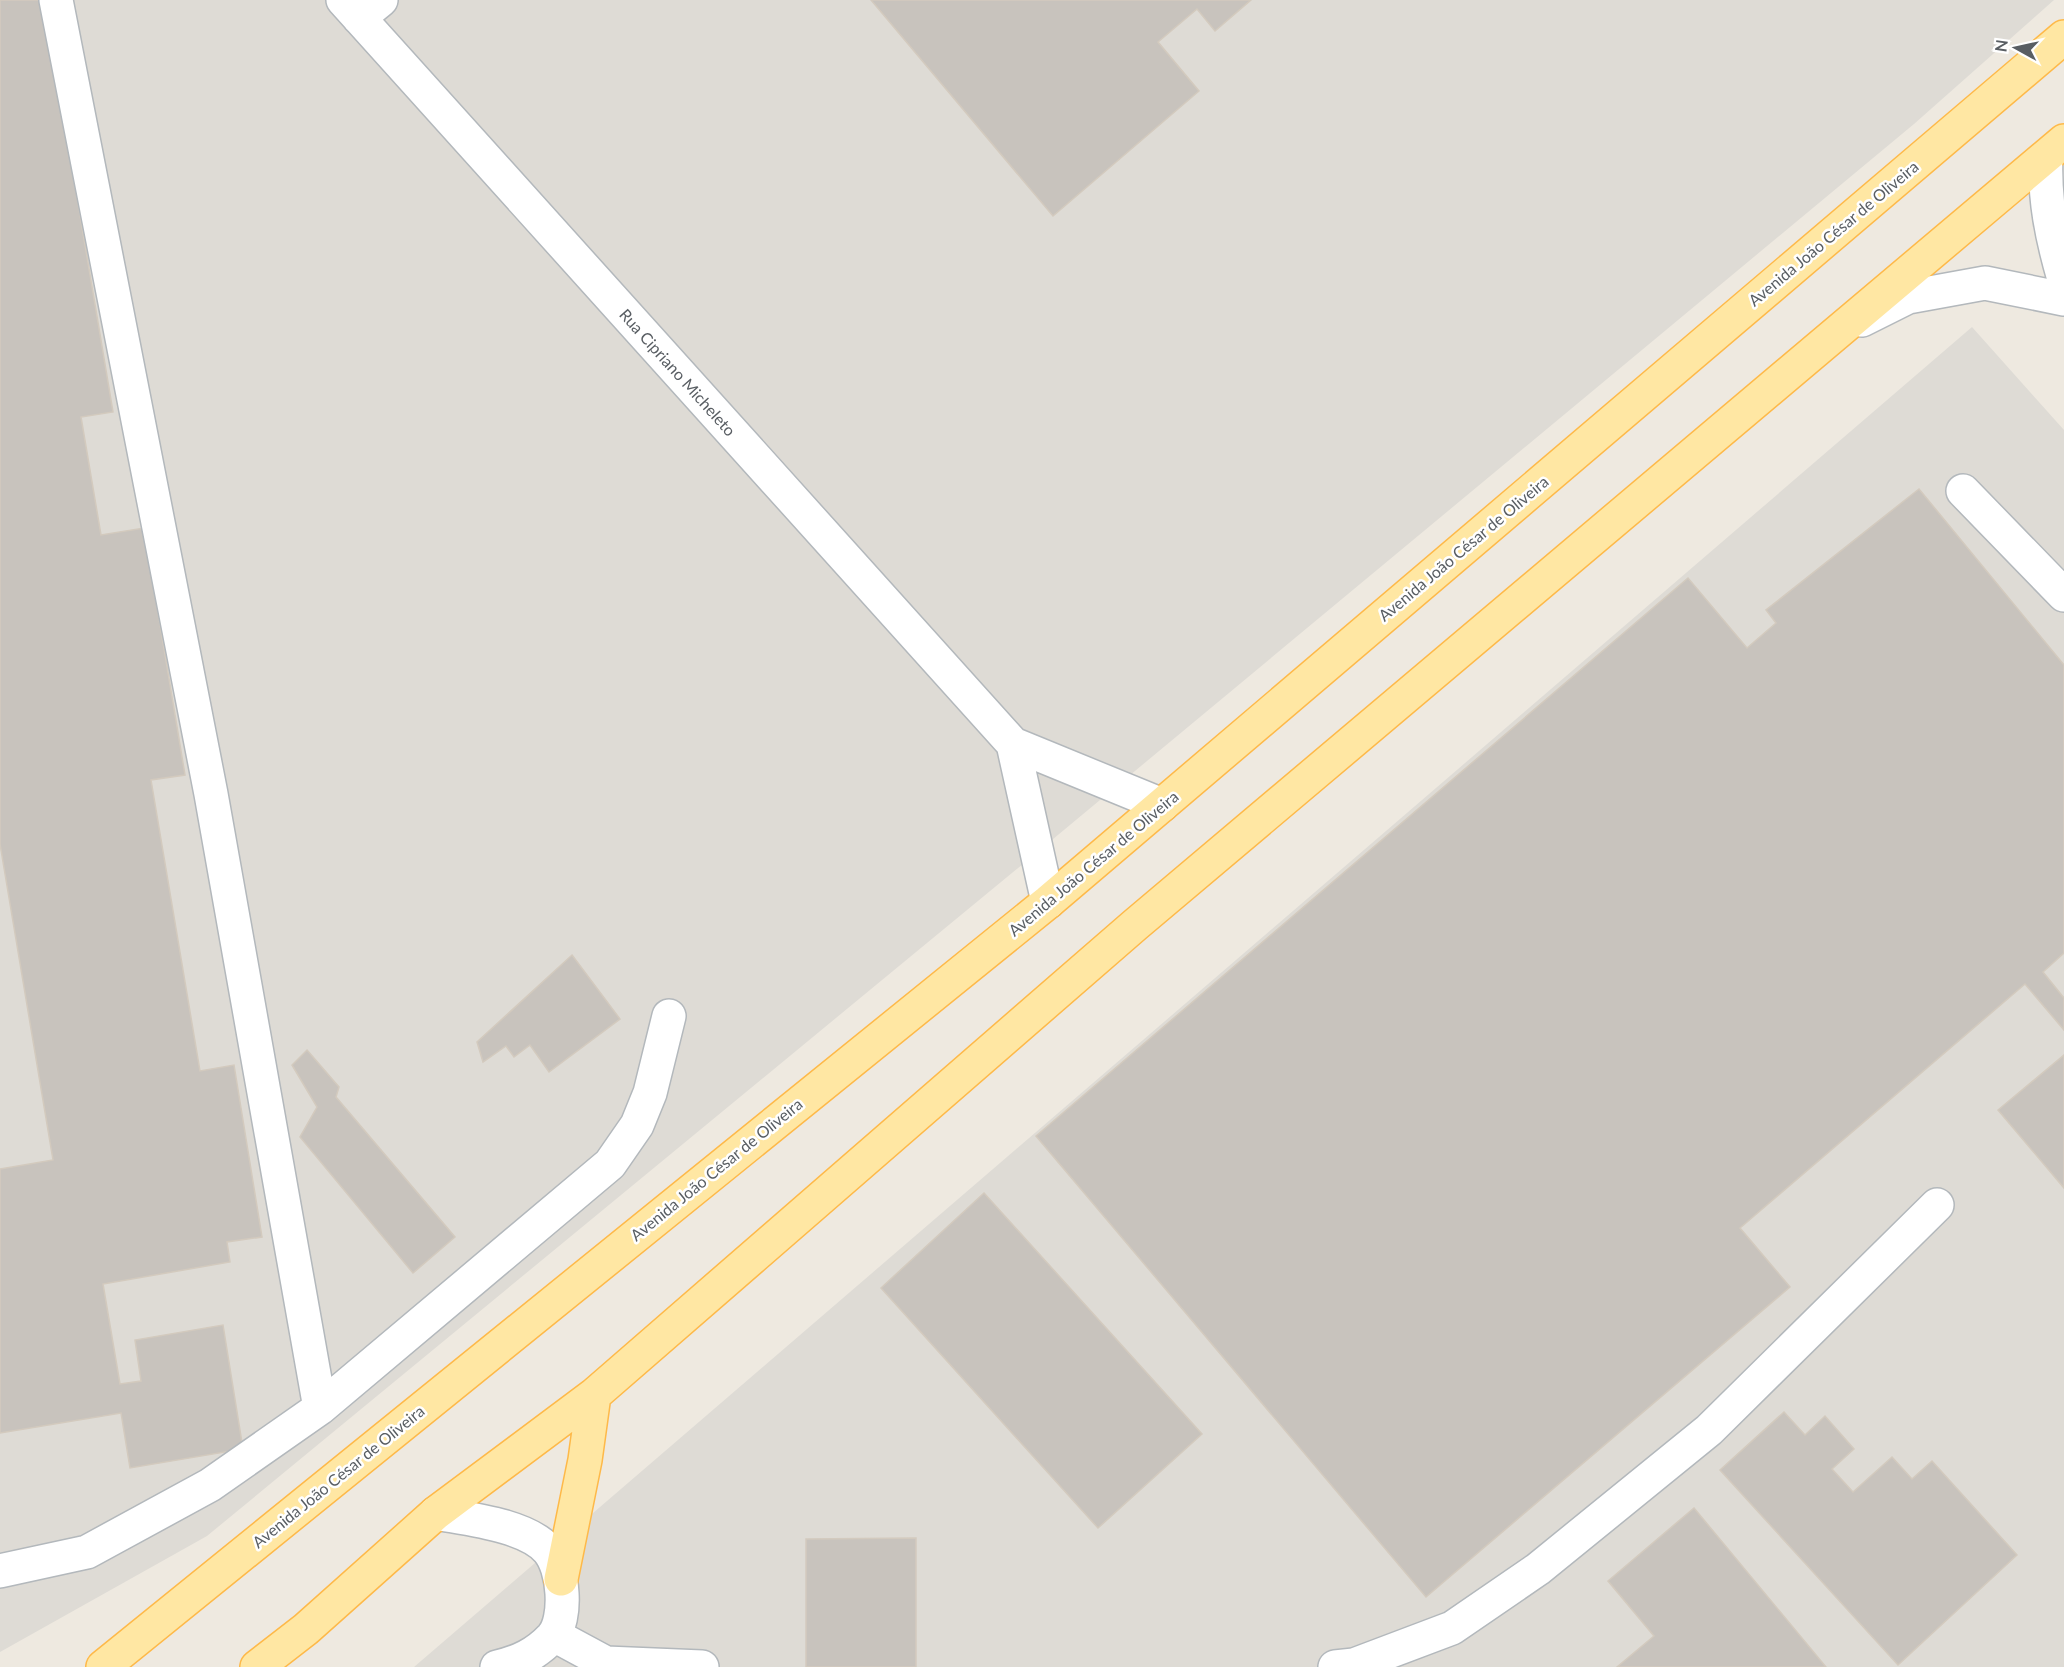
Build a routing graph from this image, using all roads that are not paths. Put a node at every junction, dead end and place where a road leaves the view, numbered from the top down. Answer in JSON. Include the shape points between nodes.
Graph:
{"nodes":[{"id":1,"x":56,"y":0,"type":"edge"},
{"id":2,"x":361,"y":6,"type":"edge"},
{"id":3,"x":2064,"y":36,"type":"edge"},
{"id":4,"x":2055,"y":149,"type":"edge"},
{"id":5,"x":2064,"y":279,"type":"edge"},
{"id":6,"x":2064,"y":299,"type":"edge"},
{"id":7,"x":1836,"y":334,"type":"junction"},
{"id":8,"x":1963,"y":490,"type":"dead end"},
{"id":9,"x":2064,"y":595,"type":"edge"},
{"id":10,"x":1013,"y":744,"type":"junction"},
{"id":11,"x":1162,"y":805,"type":"junction"},
{"id":12,"x":1048,"y":902,"type":"junction"},
{"id":13,"x":669,"y":1016,"type":"dead end"},
{"id":14,"x":1937,"y":1205,"type":"dead end"},
{"id":15,"x":594,"y":1395,"type":"junction"},
{"id":16,"x":320,"y":1408,"type":"junction"},
{"id":17,"x":436,"y":1512,"type":"junction"},
{"id":18,"x":0,"y":1571,"type":"edge"},
{"id":19,"x":561,"y":1579,"type":"junction"},
{"id":20,"x":567,"y":1649,"type":"edge"},
{"id":21,"x":606,"y":1665,"type":"edge"},
{"id":22,"x":99,"y":1666,"type":"edge"},
{"id":23,"x":257,"y":1667,"type":"edge"},
{"id":24,"x":497,"y":1667,"type":"edge"},
{"id":25,"x":702,"y":1667,"type":"edge"},
{"id":26,"x":1335,"y":1667,"type":"edge"}],
"edges":[{"from":1,"to":16,"type":"street","via":[[211,794]]},
{"from":2,"to":10,"type":"street","name":"Rua Cipriano Micheleto"},
{"from":3,"to":11,"type":"main road","name":"Avenida João César de Oliveira"},
{"from":4,"to":5,"type":"street","via":[[2045,185],[2052,236]]},
{"from":4,"to":7,"type":"main road"},
{"from":6,"to":7,"type":"street","via":[[1985,283],[1908,297]]},
{"from":7,"to":15,"type":"main road","via":[[1135,925]]},
{"from":8,"to":9,"type":"street"},
{"from":10,"to":11,"type":"street","name":"Rua Cipriano Micheleto"},
{"from":10,"to":12,"type":"street","name":"Rua Cipriano Micheleto"},
{"from":11,"to":12,"type":"main road","name":"Avenida João César de Oliveira"},
{"from":12,"to":22,"type":"main road","name":"Avenida João César de Oliveira"},
{"from":13,"to":16,"type":"street","via":[[646,1104],[637,1125],[609,1164]]},
{"from":14,"to":26,"type":"street","via":[[1709,1430],[1538,1569],[1452,1628],[1354,1665]]},
{"from":15,"to":17,"type":"main road"},
{"from":15,"to":19,"type":"main road"},
{"from":16,"to":18,"type":"street","via":[[210,1485],[87,1552]]},
{"from":17,"to":19,"type":"street","via":[[528,1536],[549,1551]]},
{"from":17,"to":23,"type":"main road","via":[[306,1629]]},
{"from":19,"to":20,"type":"street"},
{"from":20,"to":21,"type":"street"},
{"from":20,"to":24,"type":"street"},
{"from":21,"to":25,"type":"street"}]}
